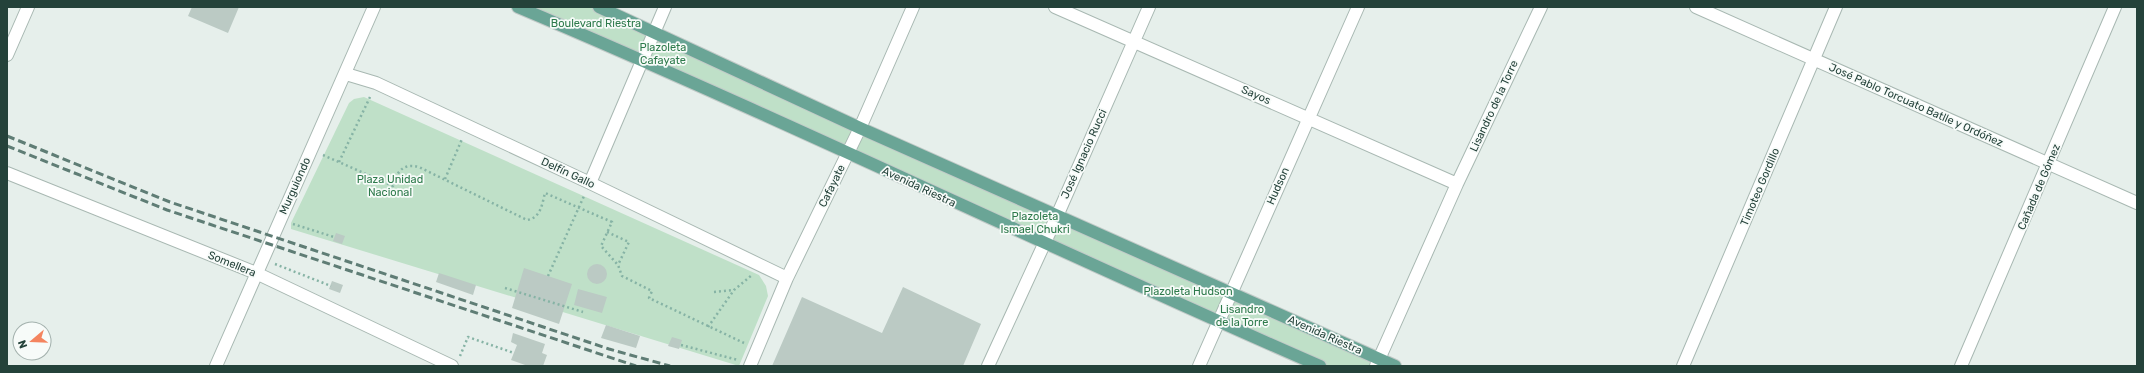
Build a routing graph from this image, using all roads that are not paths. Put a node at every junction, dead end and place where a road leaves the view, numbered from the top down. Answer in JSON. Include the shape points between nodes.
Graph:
{"nodes":[{"id":1,"x":28,"y":7,"type":"edge"},
{"id":2,"x":374,"y":7,"type":"edge"},
{"id":3,"x":518,"y":7,"type":"edge"},
{"id":4,"x":599,"y":7,"type":"edge"},
{"id":5,"x":665,"y":7,"type":"edge"},
{"id":6,"x":913,"y":7,"type":"edge"},
{"id":7,"x":1055,"y":7,"type":"edge"},
{"id":8,"x":1149,"y":7,"type":"edge"},
{"id":9,"x":1358,"y":7,"type":"edge"},
{"id":10,"x":1541,"y":7,"type":"edge"},
{"id":11,"x":1696,"y":7,"type":"edge"},
{"id":12,"x":1836,"y":7,"type":"edge"},
{"id":13,"x":2116,"y":7,"type":"edge"},
{"id":14,"x":654,"y":32,"type":"junction"},
{"id":15,"x":1134,"y":42,"type":"junction"},
{"id":16,"x":7,"y":55,"type":"edge"},
{"id":17,"x":642,"y":60,"type":"junction"},
{"id":18,"x":1814,"y":60,"type":"junction"},
{"id":19,"x":346,"y":74,"type":"junction"},
{"id":20,"x":1308,"y":118,"type":"junction"},
{"id":21,"x":860,"y":128,"type":"junction"},
{"id":22,"x":847,"y":154,"type":"junction"},
{"id":23,"x":2048,"y":164,"type":"junction"},
{"id":24,"x":7,"y":173,"type":"edge"},
{"id":25,"x":590,"y":183,"type":"junction"},
{"id":26,"x":1457,"y":184,"type":"junction"},
{"id":27,"x":2137,"y":203,"type":"edge"},
{"id":28,"x":1057,"y":216,"type":"junction"},
{"id":29,"x":1044,"y":244,"type":"junction"},
{"id":30,"x":256,"y":273,"type":"junction"},
{"id":31,"x":787,"y":278,"type":"junction"},
{"id":32,"x":1232,"y":293,"type":"junction"},
{"id":33,"x":1218,"y":322,"type":"junction"},
{"id":34,"x":455,"y":362,"type":"edge"},
{"id":35,"x":1377,"y":362,"type":"edge"},
{"id":36,"x":751,"y":365,"type":"edge"},
{"id":37,"x":216,"y":366,"type":"edge"},
{"id":38,"x":988,"y":366,"type":"edge"},
{"id":39,"x":1199,"y":366,"type":"edge"},
{"id":40,"x":1320,"y":366,"type":"edge"},
{"id":41,"x":1395,"y":366,"type":"edge"},
{"id":42,"x":1683,"y":366,"type":"edge"},
{"id":43,"x":1962,"y":366,"type":"edge"}],
"edges":[{"from":1,"to":16,"type":"street"},
{"from":2,"to":19,"type":"street","name":"Murguiondo"},
{"from":3,"to":17,"type":"main road","name":"Avenida Riestra"},
{"from":4,"to":14,"type":"main road","name":"Avenida Riestra"},
{"from":5,"to":14,"type":"street"},
{"from":6,"to":21,"type":"street","name":"Cafayate"},
{"from":7,"to":15,"type":"street","name":"Sayos"},
{"from":8,"to":15,"type":"street","name":"José Ignacio Rucci"},
{"from":9,"to":20,"type":"street","name":"Hudson"},
{"from":10,"to":26,"type":"street","name":"Lisandro de la Torre"},
{"from":11,"to":18,"type":"street","name":"José Pablo Torcuato Batlle y Ordóñez"},
{"from":12,"to":18,"type":"street","name":"Timoteo Gordillo"},
{"from":13,"to":23,"type":"street","name":"Cañada de Gómez"},
{"from":14,"to":17,"type":"street"},
{"from":14,"to":21,"type":"main road","name":"Avenida Riestra"},
{"from":15,"to":20,"type":"street","name":"Sayos"},
{"from":15,"to":28,"type":"street","name":"José Ignacio Rucci"},
{"from":17,"to":22,"type":"main road","name":"Avenida Riestra"},
{"from":17,"to":25,"type":"street"},
{"from":18,"to":23,"type":"street","name":"José Pablo Torcuato Batlle y Ordóñez"},
{"from":18,"to":42,"type":"street","name":"Timoteo Gordillo"},
{"from":19,"to":25,"type":"street","name":"Delfín Gallo","via":[[376,84]]},
{"from":19,"to":30,"type":"street","name":"Murguiondo"},
{"from":20,"to":26,"type":"street","name":"Sayos"},
{"from":20,"to":32,"type":"street","name":"Hudson"},
{"from":21,"to":22,"type":"street","name":"Cafayate"},
{"from":21,"to":28,"type":"main road","name":"Avenida Riestra"},
{"from":22,"to":29,"type":"main road","name":"Avenida Riestra"},
{"from":22,"to":31,"type":"street","name":"Cafayate"},
{"from":23,"to":27,"type":"street","name":"José Pablo Torcuato Batlle y Ordóñez"},
{"from":23,"to":43,"type":"street","name":"Cañada de Gómez"},
{"from":24,"to":30,"type":"street","name":"Somellera"},
{"from":25,"to":31,"type":"street","name":"Delfín Gallo"},
{"from":26,"to":35,"type":"street","name":"Lisandro de la Torre"},
{"from":28,"to":29,"type":"street","name":"José Ignacio Rucci"},
{"from":28,"to":32,"type":"main road","name":"Avenida Riestra"},
{"from":29,"to":33,"type":"main road","name":"Avenida Riestra"},
{"from":29,"to":38,"type":"street","name":"José Ignacio Rucci"},
{"from":30,"to":34,"type":"street","name":"Somellera"},
{"from":30,"to":37,"type":"street","name":"Murguiondo"},
{"from":31,"to":36,"type":"street","name":"Cafayate"},
{"from":32,"to":33,"type":"street","name":"Hudson"},
{"from":32,"to":35,"type":"main road","name":"Avenida Riestra"},
{"from":33,"to":39,"type":"street","name":"Hudson"},
{"from":33,"to":40,"type":"main road","name":"Avenida Riestra"},
{"from":35,"to":41,"type":"main road","name":"Avenida Riestra"}]}
